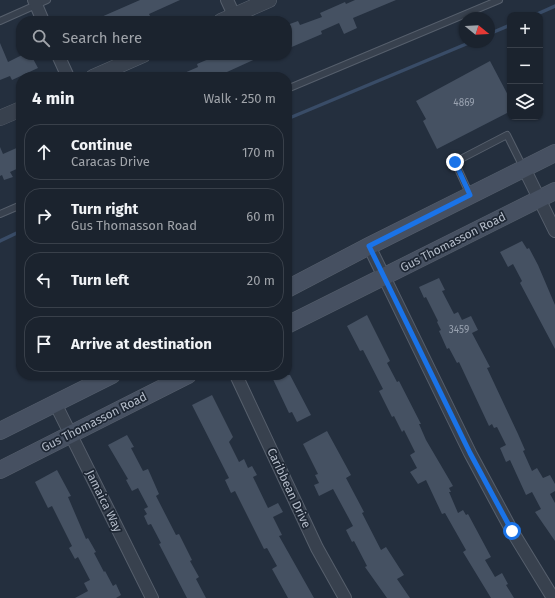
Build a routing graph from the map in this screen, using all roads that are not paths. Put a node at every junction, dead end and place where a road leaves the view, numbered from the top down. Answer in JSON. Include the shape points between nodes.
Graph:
{"nodes":[{"id":1,"x":47,"y":0,"type":"edge"},
{"id":2,"x":227,"y":0,"type":"edge"},
{"id":3,"x":269,"y":0,"type":"edge"},
{"id":4,"x":499,"y":0,"type":"edge"},
{"id":5,"x":35,"y":2,"type":"edge"},
{"id":6,"x":41,"y":16,"type":"edge"},
{"id":7,"x":227,"y":16,"type":"edge"},
{"id":8,"x":232,"y":16,"type":"edge"},
{"id":9,"x":0,"y":21,"type":"edge"},
{"id":10,"x":60,"y":60,"type":"edge"},
{"id":11,"x":132,"y":60,"type":"edge"},
{"id":12,"x":66,"y":72,"type":"edge"},
{"id":13,"x":104,"y":72,"type":"edge"},
{"id":14,"x":292,"y":87,"type":"edge"},
{"id":15,"x":16,"y":111,"type":"edge"},
{"id":16,"x":0,"y":118,"type":"edge"},
{"id":17,"x":555,"y":153,"type":"edge"},
{"id":18,"x":524,"y":168,"type":"junction"},
{"id":19,"x":555,"y":191,"type":"edge"},
{"id":20,"x":470,"y":195,"type":"junction"},
{"id":21,"x":539,"y":199,"type":"junction"},
{"id":22,"x":16,"y":207,"type":"edge"},
{"id":23,"x":0,"y":214,"type":"edge"},
{"id":24,"x":555,"y":231,"type":"edge"},
{"id":25,"x":369,"y":246,"type":"junction"},
{"id":26,"x":384,"y":277,"type":"junction"},
{"id":27,"x":292,"y":286,"type":"edge"},
{"id":28,"x":292,"y":323,"type":"edge"},
{"id":29,"x":102,"y":380,"type":"edge"},
{"id":30,"x":178,"y":380,"type":"edge"},
{"id":31,"x":238,"y":380,"type":"edge"},
{"id":32,"x":55,"y":404,"type":"junction"},
{"id":33,"x":0,"y":432,"type":"edge"},
{"id":34,"x":71,"y":434,"type":"junction"},
{"id":35,"x":0,"y":470,"type":"edge"},
{"id":36,"x":152,"y":598,"type":"edge"},
{"id":37,"x":345,"y":598,"type":"edge"},
{"id":38,"x":553,"y":598,"type":"edge"}],
"edges":[{"from":1,"to":5,"type":"lane"},
{"from":2,"to":7,"type":"street"},
{"from":3,"to":8,"type":"street"},
{"from":4,"to":14,"type":"lane"},
{"from":5,"to":6,"type":"street"},
{"from":5,"to":9,"type":"lane"},
{"from":10,"to":12,"type":"street"},
{"from":11,"to":13,"type":"street"},
{"from":15,"to":16,"type":"street"},
{"from":17,"to":18,"type":"main road"},
{"from":18,"to":20,"type":"main road"},
{"from":18,"to":20,"type":"lane","via":[[507,135],[455,162]]},
{"from":18,"to":21,"type":"street"},
{"from":19,"to":21,"type":"main road","name":"Gus Thomasson Road"},
{"from":20,"to":25,"type":"main road"},
{"from":21,"to":24,"type":"street"},
{"from":21,"to":26,"type":"main road","name":"Gus Thomasson Road"},
{"from":22,"to":23,"type":"lane"},
{"from":25,"to":26,"type":"street"},
{"from":25,"to":27,"type":"main road"},
{"from":26,"to":28,"type":"main road","name":"Gus Thomasson Road"},
{"from":26,"to":38,"type":"street","via":[[470,453],[512,531]]},
{"from":29,"to":32,"type":"main road"},
{"from":30,"to":34,"type":"main road","name":"Gus Thomasson Road"},
{"from":31,"to":37,"type":"street","name":"Caribbean Drive","via":[[317,548]]},
{"from":32,"to":33,"type":"main road"},
{"from":32,"to":34,"type":"street","name":"Jamaica Way"},
{"from":34,"to":35,"type":"main road","name":"Gus Thomasson Road"},
{"from":34,"to":36,"type":"street","name":"Jamaica Way"}]}
